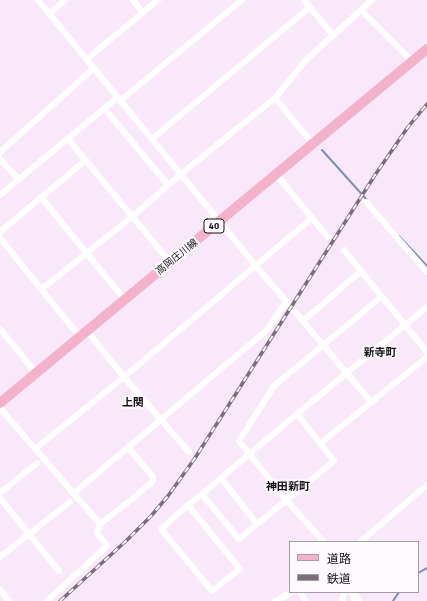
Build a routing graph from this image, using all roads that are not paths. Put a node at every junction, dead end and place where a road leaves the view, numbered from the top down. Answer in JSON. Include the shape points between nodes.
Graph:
{"nodes":[{"id":1,"x":38,"y":0,"type":"edge"},
{"id":2,"x":65,"y":0,"type":"edge"},
{"id":3,"x":132,"y":0,"type":"edge"},
{"id":4,"x":158,"y":0,"type":"edge"},
{"id":5,"x":242,"y":0,"type":"edge"},
{"id":6,"x":304,"y":0,"type":"edge"},
{"id":7,"x":372,"y":0,"type":"edge"},
{"id":8,"x":310,"y":8,"type":"junction"},
{"id":9,"x":361,"y":10,"type":"junction"},
{"id":10,"x":143,"y":13,"type":"junction"},
{"id":11,"x":49,"y":14,"type":"junction"},
{"id":12,"x":333,"y":35,"type":"junction"},
{"id":13,"x":427,"y":49,"type":"edge"},
{"id":14,"x":87,"y":59,"type":"junction"},
{"id":15,"x":412,"y":61,"type":"junction"},
{"id":16,"x":94,"y":68,"type":"junction"},
{"id":17,"x":275,"y":98,"type":"junction"},
{"id":18,"x":119,"y":99,"type":"junction"},
{"id":19,"x":104,"y":108,"type":"junction"},
{"id":20,"x":68,"y":139,"type":"junction"},
{"id":21,"x":152,"y":139,"type":"junction"},
{"id":22,"x":313,"y":144,"type":"junction"},
{"id":23,"x":0,"y":152,"type":"edge"},
{"id":24,"x":0,"y":159,"type":"edge"},
{"id":25,"x":86,"y":160,"type":"junction"},
{"id":26,"x":181,"y":174,"type":"junction"},
{"id":27,"x":276,"y":174,"type":"junction"},
{"id":28,"x":19,"y":180,"type":"junction"},
{"id":29,"x":168,"y":185,"type":"junction"},
{"id":30,"x":0,"y":196,"type":"edge"},
{"id":31,"x":41,"y":197,"type":"junction"},
{"id":32,"x":366,"y":202,"type":"dead end"},
{"id":33,"x":133,"y":216,"type":"junction"},
{"id":34,"x":312,"y":218,"type":"junction"},
{"id":35,"x":219,"y":222,"type":"junction"},
{"id":36,"x":0,"y":232,"type":"edge"},
{"id":37,"x":328,"y":236,"type":"dead end"},
{"id":38,"x":0,"y":238,"type":"edge"},
{"id":39,"x":344,"y":250,"type":"dead end"},
{"id":40,"x":87,"y":253,"type":"junction"},
{"id":41,"x":170,"y":262,"type":"junction"},
{"id":42,"x":256,"y":266,"type":"junction"},
{"id":43,"x":361,"y":272,"type":"junction"},
{"id":44,"x":427,"y":272,"type":"edge"},
{"id":45,"x":42,"y":290,"type":"junction"},
{"id":46,"x":381,"y":297,"type":"junction"},
{"id":47,"x":124,"y":299,"type":"junction"},
{"id":48,"x":286,"y":302,"type":"junction"},
{"id":49,"x":427,"y":307,"type":"edge"},
{"id":50,"x":303,"y":321,"type":"junction"},
{"id":51,"x":406,"y":325,"type":"junction"},
{"id":52,"x":0,"y":329,"type":"edge"},
{"id":53,"x":83,"y":334,"type":"junction"},
{"id":54,"x":323,"y":345,"type":"junction"},
{"id":55,"x":427,"y":352,"type":"edge"},
{"id":56,"x":427,"y":357,"type":"edge"},
{"id":57,"x":36,"y":373,"type":"junction"},
{"id":58,"x":346,"y":373,"type":"junction"},
{"id":59,"x":124,"y":377,"type":"junction"},
{"id":60,"x":371,"y":402,"type":"junction"},
{"id":61,"x":0,"y":403,"type":"edge"},
{"id":62,"x":0,"y":408,"type":"edge"},
{"id":63,"x":297,"y":414,"type":"junction"},
{"id":64,"x":162,"y":419,"type":"junction"},
{"id":65,"x":321,"y":443,"type":"junction"},
{"id":66,"x":128,"y":447,"type":"junction"},
{"id":67,"x":35,"y":449,"type":"junction"},
{"id":68,"x":189,"y":452,"type":"dead end"},
{"id":69,"x":249,"y":454,"type":"junction"},
{"id":70,"x":37,"y":463,"type":"dead end"},
{"id":71,"x":221,"y":478,"type":"junction"},
{"id":72,"x":427,"y":485,"type":"edge"},
{"id":73,"x":0,"y":493,"type":"edge"},
{"id":74,"x":74,"y":493,"type":"junction"},
{"id":75,"x":202,"y":494,"type":"junction"},
{"id":76,"x":0,"y":498,"type":"edge"},
{"id":77,"x":286,"y":501,"type":"junction"},
{"id":78,"x":70,"y":502,"type":"dead end"},
{"id":79,"x":188,"y":505,"type":"junction"},
{"id":80,"x":100,"y":524,"type":"junction"},
{"id":81,"x":257,"y":524,"type":"junction"},
{"id":82,"x":29,"y":534,"type":"junction"},
{"id":83,"x":323,"y":541,"type":"edge"},
{"id":84,"x":361,"y":541,"type":"edge"},
{"id":85,"x":0,"y":558,"type":"edge"},
{"id":86,"x":59,"y":571,"type":"dead end"},
{"id":87,"x":0,"y":590,"type":"edge"},
{"id":88,"x":291,"y":593,"type":"edge"},
{"id":89,"x":9,"y":601,"type":"edge"},
{"id":90,"x":46,"y":601,"type":"edge"},
{"id":91,"x":275,"y":601,"type":"edge"}],
"edges":[{"from":1,"to":11,"type":"street"},
{"from":2,"to":11,"type":"street"},
{"from":3,"to":10,"type":"street"},
{"from":4,"to":10,"type":"street"},
{"from":5,"to":18,"type":"street"},
{"from":6,"to":8,"type":"street"},
{"from":7,"to":9,"type":"street"},
{"from":8,"to":12,"type":"street"},
{"from":8,"to":21,"type":"street"},
{"from":9,"to":12,"type":"street"},
{"from":9,"to":15,"type":"street"},
{"from":10,"to":14,"type":"street"},
{"from":11,"to":14,"type":"street"},
{"from":12,"to":17,"type":"street","via":[[307,59]]},
{"from":13,"to":15,"type":"main road","name":"高岡庄川線","number":"40"},
{"from":14,"to":16,"type":"street"},
{"from":15,"to":22,"type":"main road","name":"高岡庄川線","number":"40"},
{"from":16,"to":18,"type":"street"},
{"from":16,"to":23,"type":"street"},
{"from":17,"to":22,"type":"street"},
{"from":17,"to":26,"type":"street"},
{"from":18,"to":19,"type":"street"},
{"from":18,"to":21,"type":"street"},
{"from":19,"to":20,"type":"street"},
{"from":19,"to":29,"type":"street"},
{"from":20,"to":25,"type":"street"},
{"from":20,"to":28,"type":"street"},
{"from":21,"to":26,"type":"street"},
{"from":22,"to":27,"type":"main road","name":"高岡庄川線","number":"40"},
{"from":24,"to":28,"type":"street"},
{"from":25,"to":31,"type":"street"},
{"from":25,"to":33,"type":"street"},
{"from":26,"to":29,"type":"street"},
{"from":26,"to":35,"type":"street"},
{"from":27,"to":34,"type":"street"},
{"from":27,"to":35,"type":"main road","name":"高岡庄川線","number":"40"},
{"from":28,"to":30,"type":"street"},
{"from":29,"to":33,"type":"street"},
{"from":31,"to":36,"type":"street"},
{"from":31,"to":40,"type":"street"},
{"from":32,"to":44,"type":"street"},
{"from":33,"to":40,"type":"street"},
{"from":33,"to":41,"type":"street"},
{"from":34,"to":37,"type":"street"},
{"from":34,"to":42,"type":"street"},
{"from":35,"to":41,"type":"main road","name":"高岡庄川線","number":"40"},
{"from":35,"to":42,"type":"street"},
{"from":38,"to":45,"type":"street"},
{"from":39,"to":43,"type":"street"},
{"from":40,"to":45,"type":"street"},
{"from":40,"to":47,"type":"street"},
{"from":41,"to":47,"type":"main road","name":"高岡庄川線","number":"40"},
{"from":42,"to":48,"type":"street"},
{"from":42,"to":59,"type":"street"},
{"from":43,"to":46,"type":"street"},
{"from":43,"to":50,"type":"street"},
{"from":45,"to":53,"type":"street"},
{"from":46,"to":51,"type":"street"},
{"from":46,"to":54,"type":"street"},
{"from":47,"to":53,"type":"main road","name":"高岡庄川線","number":"40"},
{"from":48,"to":50,"type":"street"},
{"from":48,"to":64,"type":"street","via":[[267,330]]},
{"from":49,"to":51,"type":"street"},
{"from":50,"to":54,"type":"street"},
{"from":51,"to":55,"type":"street"},
{"from":51,"to":58,"type":"street"},
{"from":52,"to":57,"type":"street"},
{"from":53,"to":57,"type":"main road","name":"高岡庄川線","number":"40"},
{"from":53,"to":59,"type":"street"},
{"from":54,"to":58,"type":"street"},
{"from":54,"to":69,"type":"street","via":[[274,386],[239,441]]},
{"from":56,"to":60,"type":"street"},
{"from":57,"to":61,"type":"main road","name":"高岡庄川線","number":"40"},
{"from":58,"to":60,"type":"street"},
{"from":58,"to":63,"type":"street"},
{"from":59,"to":64,"type":"street"},
{"from":59,"to":67,"type":"street"},
{"from":60,"to":65,"type":"street"},
{"from":62,"to":67,"type":"street"},
{"from":63,"to":65,"type":"street"},
{"from":63,"to":69,"type":"street"},
{"from":64,"to":66,"type":"street"},
{"from":64,"to":68,"type":"street"},
{"from":65,"to":77,"type":"street","via":[[334,461]]},
{"from":66,"to":74,"type":"street"},
{"from":66,"to":80,"type":"street","via":[[153,477],[153,481]]},
{"from":67,"to":74,"type":"street"},
{"from":69,"to":71,"type":"street"},
{"from":69,"to":77,"type":"street"},
{"from":70,"to":73,"type":"street"},
{"from":71,"to":75,"type":"street"},
{"from":71,"to":81,"type":"street"},
{"from":72,"to":84,"type":"street"},
{"from":74,"to":80,"type":"street"},
{"from":75,"to":79,"type":"street"},
{"from":75,"to":81,"type":"street","via":[[239,539]]},
{"from":76,"to":82,"type":"street"},
{"from":77,"to":81,"type":"street"},
{"from":77,"to":83,"type":"street"},
{"from":78,"to":82,"type":"street"},
{"from":79,"to":79,"type":"street","via":[[161,529],[212,591],[240,569]]},
{"from":80,"to":90,"type":"street","via":[[97,533],[107,546]]},
{"from":82,"to":85,"type":"street"},
{"from":82,"to":86,"type":"street"},
{"from":87,"to":89,"type":"street"},
{"from":88,"to":91,"type":"street"}]}
